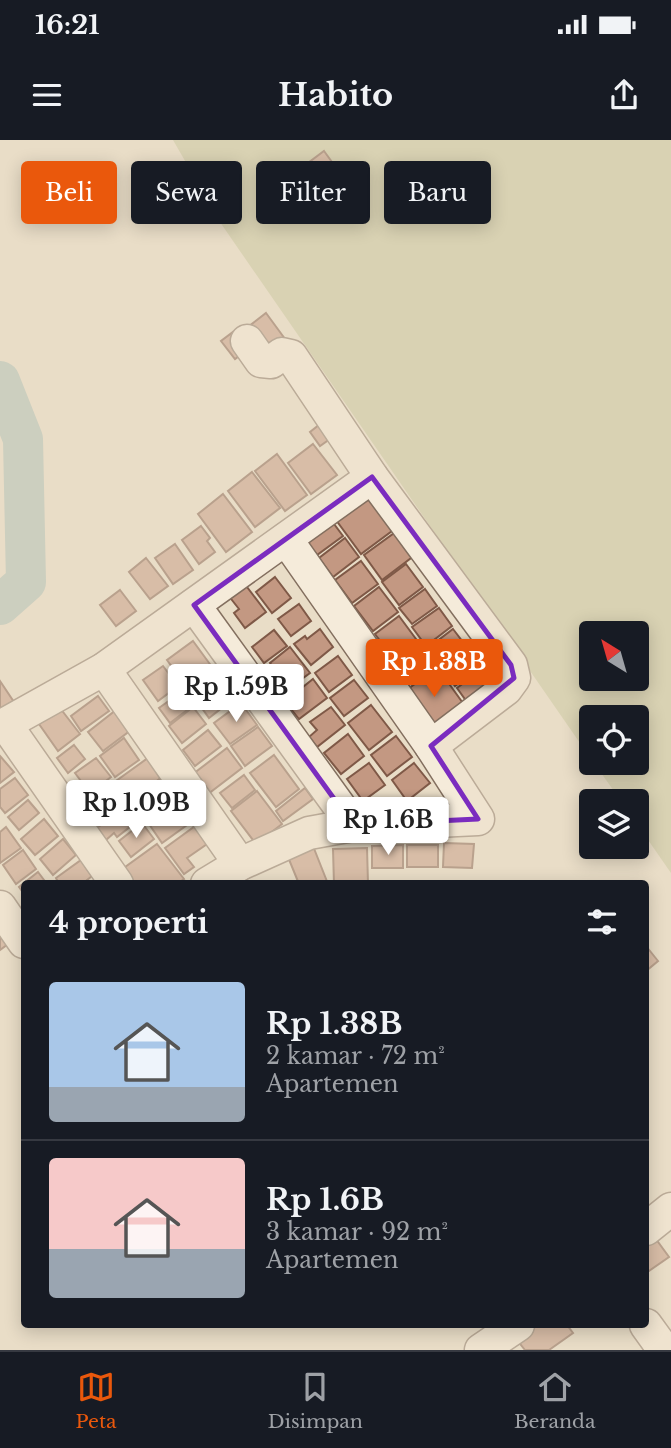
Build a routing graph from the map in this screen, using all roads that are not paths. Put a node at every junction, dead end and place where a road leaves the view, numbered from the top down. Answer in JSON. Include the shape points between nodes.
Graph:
{"nodes":[{"id":1,"x":247,"y":341,"type":"dead end"},
{"id":2,"x":372,"y":477,"type":"junction"},
{"id":3,"x":286,"y":540,"type":"junction"},
{"id":4,"x":194,"y":605,"type":"junction"},
{"id":5,"x":104,"y":669,"type":"junction"},
{"id":6,"x":3,"y":726,"type":"edge"},
{"id":7,"x":430,"y":746,"type":"junction"},
{"id":8,"x":353,"y":825,"type":"junction"},
{"id":9,"x":240,"y":864,"type":"junction"},
{"id":10,"x":114,"y":880,"type":"edge"},
{"id":11,"x":214,"y":880,"type":"edge"},
{"id":12,"x":0,"y":907,"type":"edge"},
{"id":13,"x":21,"y":938,"type":"edge"},
{"id":14,"x":671,"y":1209,"type":"edge"},
{"id":15,"x":649,"y":1227,"type":"edge"},
{"id":16,"x":648,"y":1328,"type":"edge"},
{"id":17,"x":664,"y":1350,"type":"edge"}],
"edges":[{"from":1,"to":2,"type":"street","via":[[261,361],[291,356]]},
{"from":2,"to":3,"type":"street"},
{"from":2,"to":7,"type":"street","via":[[514,672],[506,689]]},
{"from":3,"to":4,"type":"street"},
{"from":3,"to":7,"type":"street"},
{"from":4,"to":5,"type":"street"},
{"from":4,"to":8,"type":"street"},
{"from":5,"to":6,"type":"street"},
{"from":5,"to":9,"type":"street"},
{"from":6,"to":10,"type":"street"},
{"from":7,"to":8,"type":"street","via":[[478,819]]},
{"from":8,"to":9,"type":"street","via":[[309,833]]},
{"from":9,"to":11,"type":"street"},
{"from":12,"to":13,"type":"street"},
{"from":14,"to":15,"type":"street"},
{"from":16,"to":17,"type":"street"}]}
